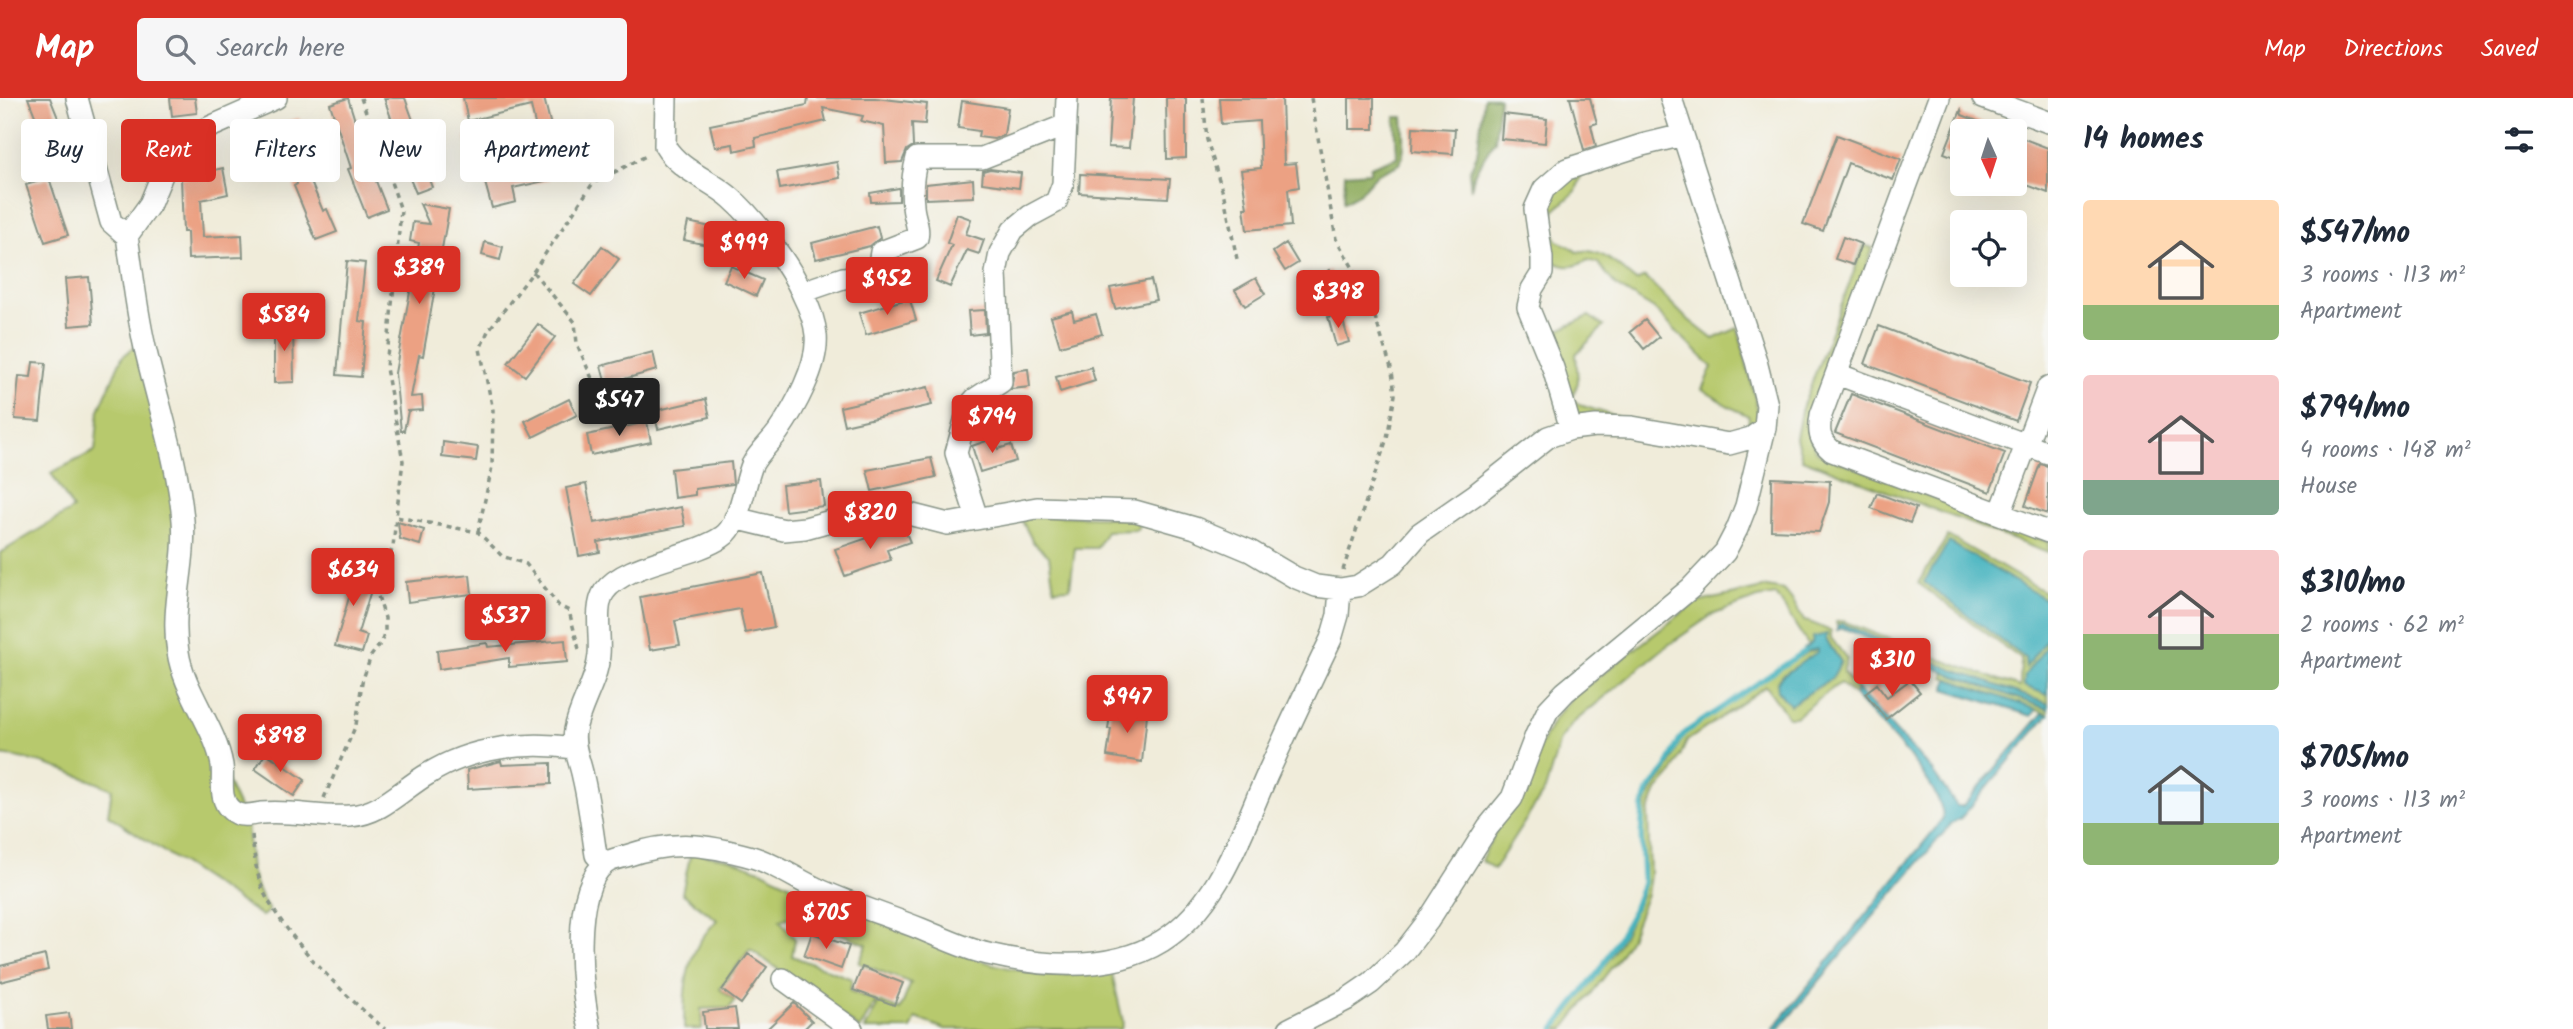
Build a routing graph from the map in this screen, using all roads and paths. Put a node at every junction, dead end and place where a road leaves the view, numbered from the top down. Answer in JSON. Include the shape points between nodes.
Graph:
{"nodes":[{"id":1,"x":76,"y":98,"type":"edge"},
{"id":2,"x":276,"y":98,"type":"edge"},
{"id":3,"x":361,"y":98,"type":"edge"},
{"id":4,"x":666,"y":98,"type":"edge"},
{"id":5,"x":1067,"y":98,"type":"edge"},
{"id":6,"x":1203,"y":98,"type":"edge"},
{"id":7,"x":1311,"y":98,"type":"edge"},
{"id":8,"x":1671,"y":98,"type":"edge"},
{"id":9,"x":1939,"y":98,"type":"edge"},
{"id":10,"x":1983,"y":98,"type":"edge"},
{"id":11,"x":2048,"y":122,"type":"edge"},
{"id":12,"x":1066,"y":124,"type":"junction"},
{"id":13,"x":1683,"y":135,"type":"junction"},
{"id":14,"x":665,"y":146,"type":"junction"},
{"id":15,"x":127,"y":236,"type":"junction"},
{"id":16,"x":1237,"y":259,"type":"dead end"},
{"id":17,"x":533,"y":272,"type":"junction"},
{"id":18,"x":802,"y":292,"type":"junction"},
{"id":19,"x":1837,"y":373,"type":"junction"},
{"id":20,"x":2048,"y":387,"type":"edge"},
{"id":21,"x":601,"y":399,"type":"dead end"},
{"id":22,"x":1765,"y":428,"type":"junction"},
{"id":23,"x":1571,"y":429,"type":"junction"},
{"id":24,"x":2026,"y":444,"type":"junction"},
{"id":25,"x":2048,"y":453,"type":"edge"},
{"id":26,"x":2000,"y":514,"type":"junction"},
{"id":27,"x":396,"y":517,"type":"junction"},
{"id":28,"x":735,"y":517,"type":"junction"},
{"id":29,"x":978,"y":518,"type":"junction"},
{"id":30,"x":478,"y":532,"type":"junction"},
{"id":31,"x":2048,"y":532,"type":"edge"},
{"id":32,"x":1340,"y":589,"type":"junction"},
{"id":33,"x":599,"y":659,"type":"junction"},
{"id":34,"x":575,"y":748,"type":"junction"},
{"id":35,"x":318,"y":814,"type":"junction"},
{"id":36,"x":251,"y":815,"type":"junction"},
{"id":37,"x":606,"y":863,"type":"junction"},
{"id":38,"x":783,"y":979,"type":"dead end"},
{"id":39,"x":385,"y":1029,"type":"edge"},
{"id":40,"x":590,"y":1029,"type":"edge"},
{"id":41,"x":852,"y":1029,"type":"edge"},
{"id":42,"x":1289,"y":1029,"type":"edge"}],
"edges":[{"from":1,"to":15,"type":"street","via":[[111,222]]},
{"from":2,"to":15,"type":"street","via":[[210,127],[173,151],[150,204]]},
{"from":3,"to":27,"type":"path","via":[[401,210],[386,368],[404,461]]},
{"from":4,"to":14,"type":"street"},
{"from":5,"to":12,"type":"street"},
{"from":6,"to":16,"type":"path","via":[[1207,140]]},
{"from":7,"to":32,"type":"path","via":[[1336,239],[1367,292],[1392,371],[1395,396],[1387,438],[1343,562]]},
{"from":8,"to":13,"type":"street"},
{"from":9,"to":19,"type":"street"},
{"from":10,"to":11,"type":"street"},
{"from":12,"to":18,"type":"street","via":[[982,158],[917,159],[912,203],[917,238],[881,252],[877,275],[843,278]]},
{"from":12,"to":29,"type":"street","via":[[1063,184],[1056,202],[1013,230],[1000,253],[996,273],[1001,382],[969,406],[956,453]]},
{"from":13,"to":22,"type":"street","via":[[1756,361],[1767,405]]},
{"from":13,"to":23,"type":"street","via":[[1567,169],[1544,189],[1535,209],[1542,273],[1528,307]]},
{"from":14,"to":17,"type":"path","via":[[593,183]]},
{"from":14,"to":18,"type":"street","via":[[680,163],[750,216]]},
{"from":15,"to":36,"type":"street","via":[[146,353],[183,522],[175,630],[178,654],[222,764],[223,796],[230,810]]},
{"from":17,"to":21,"type":"path","via":[[575,322],[577,344]]},
{"from":17,"to":30,"type":"path","via":[[488,331],[480,349],[493,410],[492,467]]},
{"from":18,"to":28,"type":"street","via":[[816,336],[810,372],[786,421],[751,466]]},
{"from":19,"to":24,"type":"street"},
{"from":19,"to":26,"type":"street","via":[[1821,415],[1821,442],[1832,451]]},
{"from":20,"to":24,"type":"street"},
{"from":22,"to":23,"type":"street","via":[[1729,444],[1632,427]]},
{"from":22,"to":42,"type":"street","via":[[1746,506],[1724,552],[1691,588],[1548,710],[1512,798],[1404,952],[1346,1000]]},
{"from":23,"to":32,"type":"street","via":[[1548,438],[1476,495],[1437,519],[1375,577]]},
{"from":24,"to":25,"type":"street"},
{"from":24,"to":26,"type":"street"},
{"from":26,"to":31,"type":"street"},
{"from":27,"to":30,"type":"path"},
{"from":27,"to":35,"type":"path","via":[[394,547],[376,590],[385,632],[362,682],[356,725]]},
{"from":28,"to":29,"type":"street","via":[[784,530],[889,509],[948,524]]},
{"from":28,"to":33,"type":"street","via":[[724,537],[626,573],[605,590],[600,600]]},
{"from":29,"to":32,"type":"street","via":[[1037,508],[1135,511],[1195,528],[1316,586]]},
{"from":30,"to":33,"type":"path","via":[[502,556],[526,564],[559,606],[569,611],[578,652]]},
{"from":32,"to":37,"type":"street","via":[[1331,639],[1227,866],[1179,929],[1141,952],[1115,960],[1065,964],[988,954],[823,891],[755,858],[698,845],[658,847]]},
{"from":33,"to":34,"type":"street","via":[[575,731]]},
{"from":34,"to":35,"type":"street","via":[[482,750],[426,774],[369,814]]},
{"from":34,"to":37,"type":"street","via":[[596,855]]},
{"from":35,"to":36,"type":"street"},
{"from":36,"to":39,"type":"path","via":[[255,865],[268,901],[319,965]]},
{"from":37,"to":40,"type":"street","via":[[587,897],[580,946]]},
{"from":38,"to":41,"type":"street"}]}
